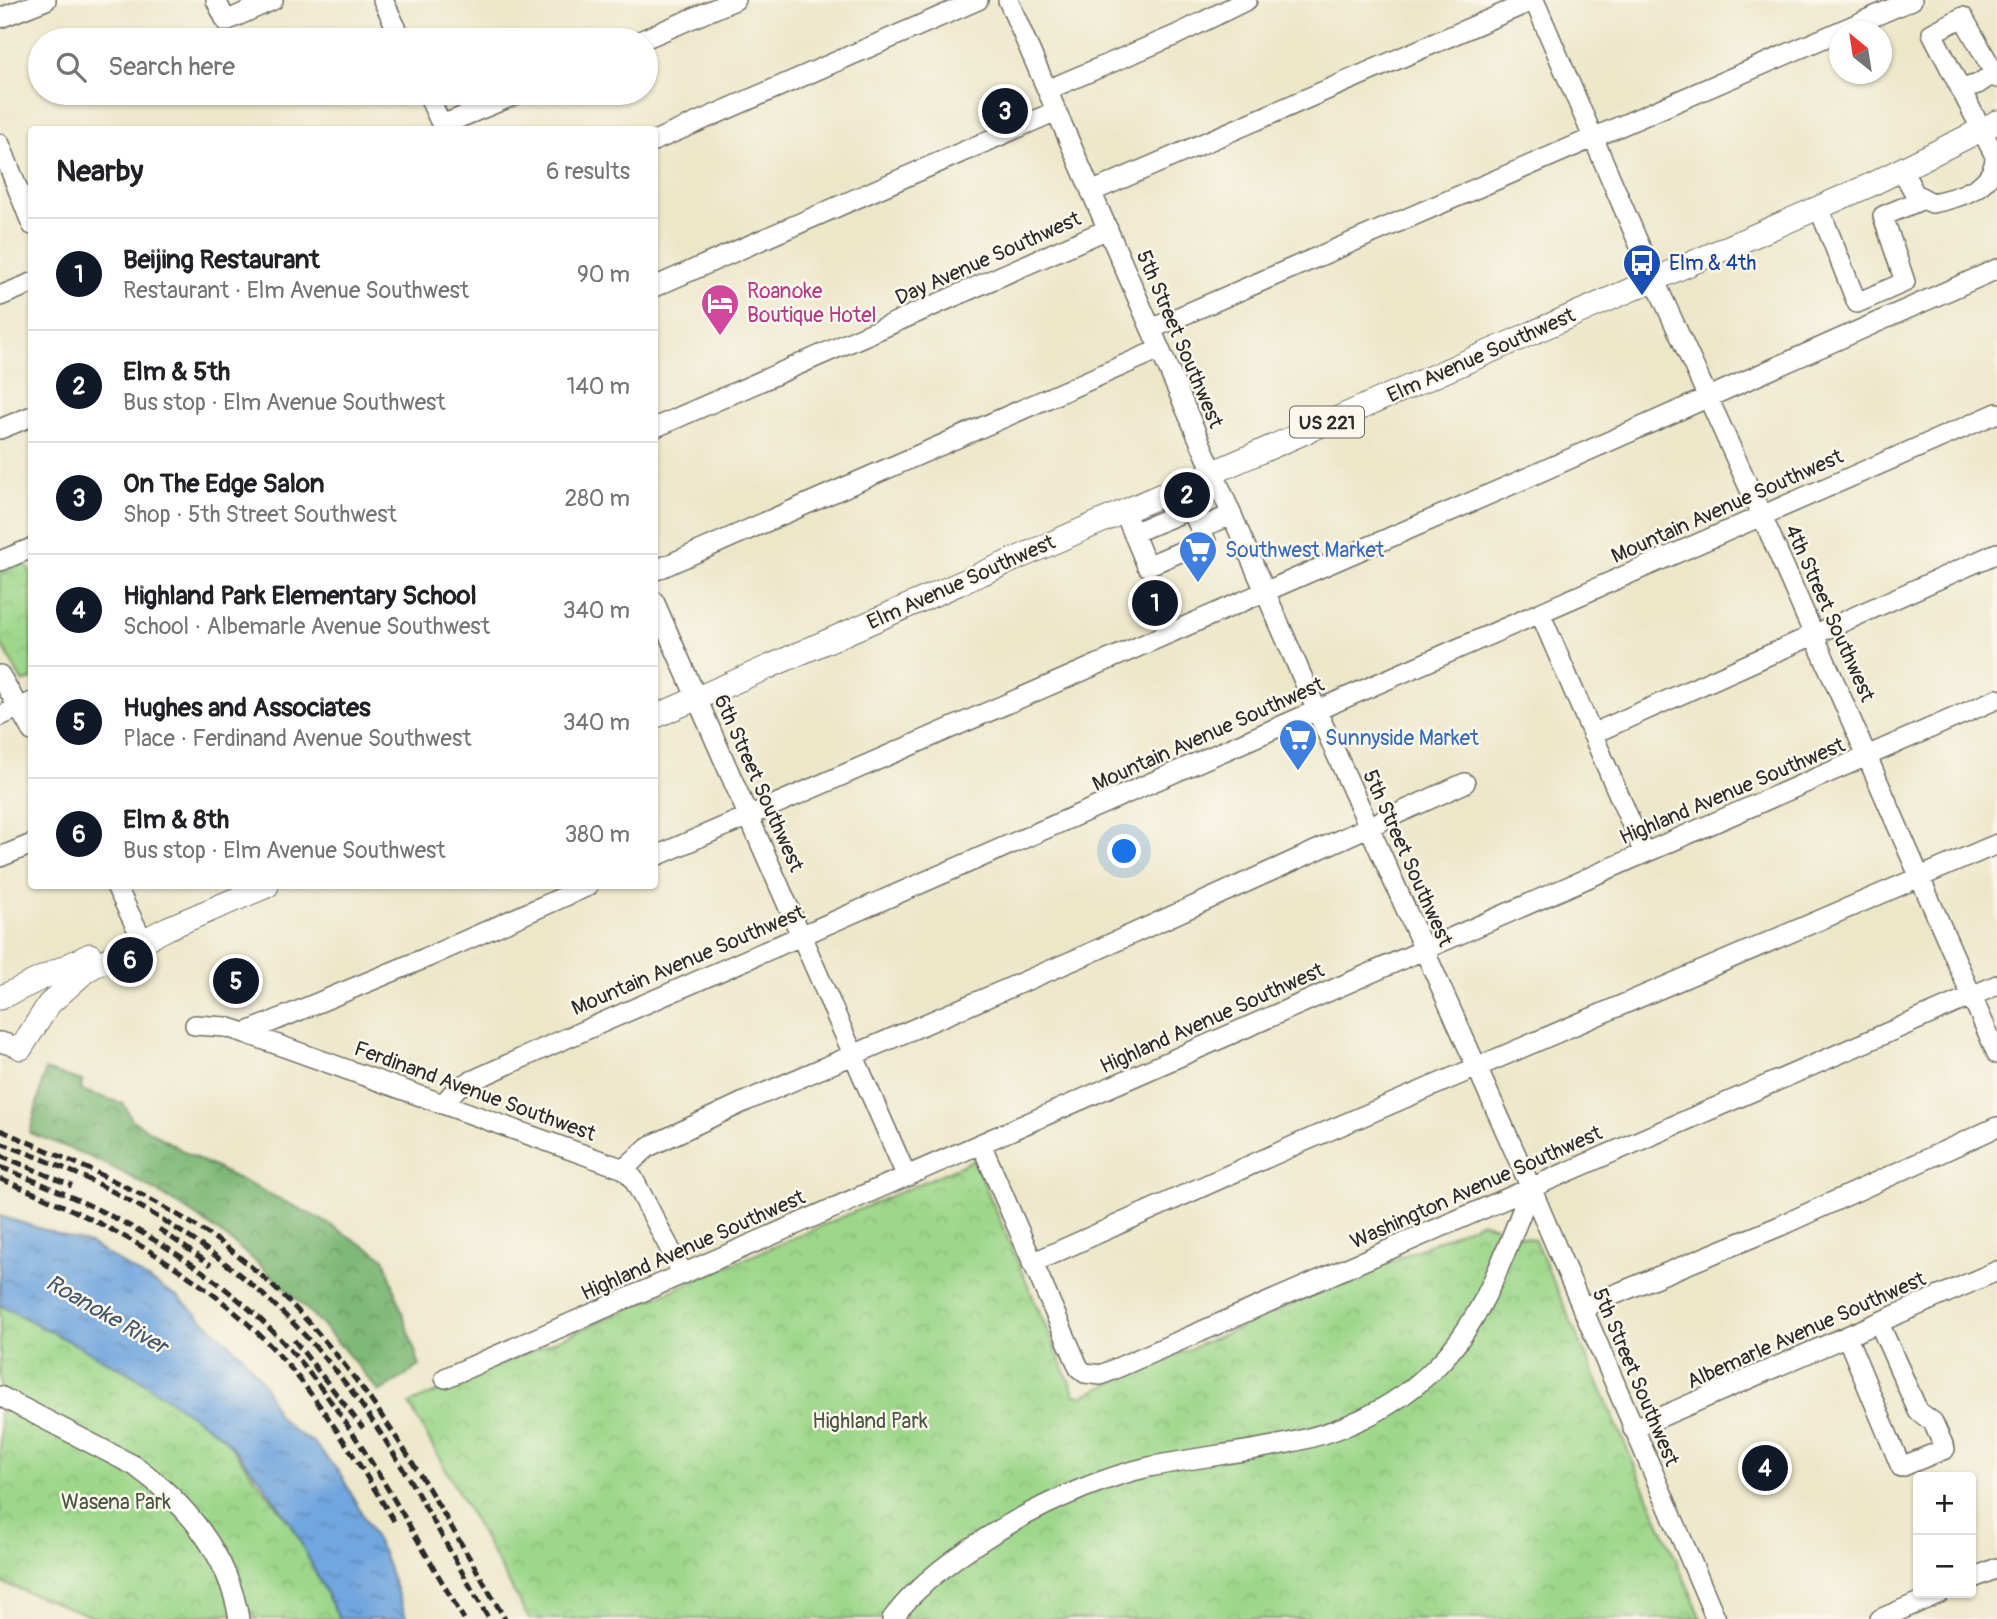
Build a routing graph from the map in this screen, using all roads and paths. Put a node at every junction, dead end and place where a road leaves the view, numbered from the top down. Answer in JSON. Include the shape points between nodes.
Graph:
{"nodes":[{"id":1,"x":46,"y":0,"type":"edge"},
{"id":2,"x":216,"y":0,"type":"edge"},
{"id":3,"x":273,"y":0,"type":"edge"},
{"id":4,"x":383,"y":0,"type":"edge"},
{"id":5,"x":735,"y":0,"type":"edge"},
{"id":6,"x":978,"y":0,"type":"edge"},
{"id":7,"x":1008,"y":0,"type":"edge"},
{"id":8,"x":1247,"y":0,"type":"edge"},
{"id":9,"x":1534,"y":0,"type":"edge"},
{"id":10,"x":1912,"y":0,"type":"edge"},
{"id":11,"x":0,"y":18,"type":"edge"},
{"id":12,"x":396,"y":28,"type":"edge"},
{"id":13,"x":658,"y":33,"type":"edge"},
{"id":14,"x":1995,"y":76,"type":"edge"},
{"id":15,"x":1961,"y":89,"type":"junction"},
{"id":16,"x":1047,"y":90,"type":"junction"},
{"id":17,"x":433,"y":105,"type":"edge"},
{"id":18,"x":493,"y":105,"type":"edge"},
{"id":19,"x":1056,"y":111,"type":"junction"},
{"id":20,"x":443,"y":126,"type":"edge"},
{"id":21,"x":445,"y":126,"type":"edge"},
{"id":22,"x":1989,"y":126,"type":"edge"},
{"id":23,"x":658,"y":139,"type":"edge"},
{"id":24,"x":1596,"y":139,"type":"junction"},
{"id":25,"x":0,"y":144,"type":"edge"},
{"id":26,"x":1902,"y":170,"type":"junction"},
{"id":27,"x":1091,"y":192,"type":"junction"},
{"id":28,"x":1921,"y":200,"type":"junction"},
{"id":29,"x":1819,"y":208,"type":"junction"},
{"id":30,"x":28,"y":215,"type":"edge"},
{"id":31,"x":1108,"y":229,"type":"junction"},
{"id":32,"x":1997,"y":269,"type":"edge"},
{"id":33,"x":1654,"y":279,"type":"junction"},
{"id":34,"x":28,"y":285,"type":"edge"},
{"id":35,"x":658,"y":285,"type":"edge"},
{"id":36,"x":0,"y":296,"type":"edge"},
{"id":37,"x":1151,"y":329,"type":"junction"},
{"id":38,"x":1160,"y":349,"type":"junction"},
{"id":39,"x":1707,"y":396,"type":"junction"},
{"id":40,"x":1997,"y":413,"type":"edge"},
{"id":41,"x":28,"y":418,"type":"edge"},
{"id":42,"x":658,"y":426,"type":"edge"},
{"id":43,"x":0,"y":429,"type":"edge"},
{"id":44,"x":1213,"y":472,"type":"junction"},
{"id":45,"x":1124,"y":511,"type":"junction"},
{"id":46,"x":1231,"y":515,"type":"junction"},
{"id":47,"x":1762,"y":516,"type":"junction"},
{"id":48,"x":1200,"y":528,"type":"junction"},
{"id":49,"x":1133,"y":533,"type":"junction"},
{"id":50,"x":28,"y":550,"type":"edge"},
{"id":51,"x":1997,"y":553,"type":"edge"},
{"id":52,"x":0,"y":561,"type":"edge"},
{"id":53,"x":658,"y":569,"type":"edge"},
{"id":54,"x":1264,"y":590,"type":"junction"},
{"id":55,"x":658,"y":610,"type":"edge"},
{"id":56,"x":1540,"y":613,"type":"junction"},
{"id":57,"x":1815,"y":636,"type":"junction"},
{"id":58,"x":0,"y":675,"type":"edge"},
{"id":59,"x":696,"y":699,"type":"junction"},
{"id":60,"x":1997,"y":699,"type":"edge"},
{"id":61,"x":25,"y":705,"type":"edge"},
{"id":62,"x":1317,"y":711,"type":"junction"},
{"id":63,"x":658,"y":715,"type":"edge"},
{"id":64,"x":0,"y":716,"type":"edge"},
{"id":65,"x":1592,"y":734,"type":"junction"},
{"id":66,"x":1868,"y":757,"type":"junction"},
{"id":67,"x":1465,"y":783,"type":"dead end"},
{"id":68,"x":749,"y":816,"type":"junction"},
{"id":69,"x":1369,"y":827,"type":"junction"},
{"id":70,"x":1997,"y":844,"type":"edge"},
{"id":71,"x":28,"y":846,"type":"edge"},
{"id":72,"x":1644,"y":853,"type":"junction"},
{"id":73,"x":658,"y":855,"type":"edge"},
{"id":74,"x":0,"y":857,"type":"edge"},
{"id":75,"x":1921,"y":876,"type":"junction"},
{"id":76,"x":118,"y":889,"type":"edge"},
{"id":77,"x":260,"y":889,"type":"edge"},
{"id":78,"x":581,"y":889,"type":"edge"},
{"id":79,"x":141,"y":936,"type":"junction"},
{"id":80,"x":802,"y":936,"type":"junction"},
{"id":81,"x":1424,"y":949,"type":"junction"},
{"id":82,"x":1997,"y":985,"type":"edge"},
{"id":83,"x":1973,"y":996,"type":"junction"},
{"id":84,"x":0,"y":998,"type":"edge"},
{"id":85,"x":195,"y":1025,"type":"dead end"},
{"id":86,"x":245,"y":1033,"type":"junction"},
{"id":87,"x":11,"y":1045,"type":"edge"},
{"id":88,"x":1997,"y":1054,"type":"edge"},
{"id":89,"x":853,"y":1055,"type":"junction"},
{"id":90,"x":1476,"y":1069,"type":"junction"},
{"id":91,"x":443,"y":1104,"type":"junction"},
{"id":92,"x":1997,"y":1127,"type":"edge"},
{"id":93,"x":981,"y":1144,"type":"junction"},
{"id":94,"x":624,"y":1169,"type":"junction"},
{"id":95,"x":907,"y":1177,"type":"junction"},
{"id":96,"x":1531,"y":1188,"type":"junction"},
{"id":97,"x":1032,"y":1264,"type":"junction"},
{"id":98,"x":1997,"y":1271,"type":"edge"},
{"id":99,"x":683,"y":1274,"type":"junction"},
{"id":100,"x":1582,"y":1308,"type":"junction"},
{"id":101,"x":1879,"y":1323,"type":"junction"},
{"id":102,"x":1847,"y":1337,"type":"junction"},
{"id":103,"x":445,"y":1378,"type":"dead end"},
{"id":104,"x":0,"y":1396,"type":"edge"},
{"id":105,"x":1633,"y":1429,"type":"junction"},
{"id":106,"x":1997,"y":1568,"type":"edge"},
{"id":107,"x":1976,"y":1577,"type":"edge"},
{"id":108,"x":1928,"y":1598,"type":"edge"},
{"id":109,"x":239,"y":1619,"type":"edge"},
{"id":110,"x":892,"y":1619,"type":"edge"},
{"id":111,"x":1716,"y":1619,"type":"edge"},
{"id":112,"x":1880,"y":1619,"type":"edge"}],
"edges":[{"from":1,"to":11,"type":"street"},
{"from":2,"to":3,"type":"street","via":[[226,21]]},
{"from":4,"to":12,"type":"street"},
{"from":5,"to":13,"type":"street"},
{"from":6,"to":23,"type":"street"},
{"from":7,"to":16,"type":"street","name":"5th Street Southwest"},
{"from":8,"to":16,"type":"street"},
{"from":9,"to":24,"type":"street","name":"4th Street Southwest"},
{"from":9,"to":27,"type":"street","name":"Day Avenue Southwest"},
{"from":10,"to":24,"type":"street"},
{"from":14,"to":15,"type":"street"},
{"from":14,"to":15,"type":"street","via":[[1963,17],[1932,33]]},
{"from":15,"to":22,"type":"street"},
{"from":16,"to":19,"type":"street","name":"5th Street Southwest"},
{"from":17,"to":20,"type":"street"},
{"from":18,"to":21,"type":"street"},
{"from":19,"to":27,"type":"street","name":"5th Street Southwest"},
{"from":19,"to":35,"type":"street"},
{"from":22,"to":26,"type":"main road","name":"Elm Avenue Southwest","number":"US 221"},
{"from":22,"to":28,"type":"street","via":[[1995,166],[1988,179],[1950,200],[1932,204]]},
{"from":24,"to":33,"type":"street","name":"4th Street Southwest"},
{"from":24,"to":37,"type":"street"},
{"from":25,"to":30,"type":"street"},
{"from":26,"to":28,"type":"street"},
{"from":26,"to":29,"type":"main road","name":"Elm Avenue Southwest","number":"US 221"},
{"from":27,"to":31,"type":"street","name":"5th Street Southwest"},
{"from":28,"to":29,"type":"street","via":[[1883,216],[1905,282],[1857,303]]},
{"from":29,"to":33,"type":"main road","name":"Elm Avenue Southwest","number":"US 221"},
{"from":31,"to":37,"type":"street","name":"5th Street Southwest"},
{"from":31,"to":42,"type":"street","name":"Day Avenue Southwest"},
{"from":32,"to":39,"type":"street"},
{"from":33,"to":39,"type":"street","name":"4th Street Southwest"},
{"from":33,"to":44,"type":"main road","name":"Elm Avenue Southwest","number":"US 221"},
{"from":34,"to":36,"type":"street"},
{"from":37,"to":38,"type":"street","name":"5th Street Southwest"},
{"from":38,"to":44,"type":"street","name":"5th Street Southwest"},
{"from":38,"to":53,"type":"street"},
{"from":39,"to":47,"type":"street","name":"4th Street Southwest"},
{"from":39,"to":54,"type":"street"},
{"from":40,"to":47,"type":"street","name":"Mountain Avenue Southwest"},
{"from":41,"to":43,"type":"street"},
{"from":44,"to":45,"type":"main road","name":"Elm Avenue Southwest","number":"US 221"},
{"from":44,"to":46,"type":"street","name":"5th Street Southwest"},
{"from":45,"to":49,"type":"street"},
{"from":45,"to":59,"type":"main road","name":"Elm Avenue Southwest","number":"US 221"},
{"from":46,"to":48,"type":"street"},
{"from":46,"to":54,"type":"street","name":"5th Street Southwest"},
{"from":47,"to":56,"type":"street","name":"Mountain Avenue Southwest"},
{"from":47,"to":57,"type":"street","name":"4th Street Southwest"},
{"from":48,"to":49,"type":"street","via":[[1191,509]]},
{"from":48,"to":49,"type":"street","via":[[1206,541],[1147,566]]},
{"from":50,"to":52,"type":"street"},
{"from":51,"to":57,"type":"street"},
{"from":54,"to":62,"type":"street","name":"5th Street Southwest"},
{"from":54,"to":68,"type":"street"},
{"from":55,"to":59,"type":"street","name":"6th Street Southwest"},
{"from":56,"to":62,"type":"street","name":"Mountain Avenue Southwest"},
{"from":56,"to":65,"type":"street"},
{"from":57,"to":65,"type":"street"},
{"from":57,"to":66,"type":"street","name":"4th Street Southwest"},
{"from":58,"to":61,"type":"street"},
{"from":59,"to":63,"type":"main road","name":"Elm Avenue Southwest","number":"US 221"},
{"from":59,"to":68,"type":"street","name":"6th Street Southwest"},
{"from":60,"to":66,"type":"street","name":"Highland Avenue Southwest"},
{"from":61,"to":64,"type":"street"},
{"from":62,"to":69,"type":"street","name":"5th Street Southwest"},
{"from":62,"to":80,"type":"street","name":"Mountain Avenue Southwest"},
{"from":65,"to":72,"type":"street"},
{"from":66,"to":72,"type":"street","name":"Highland Avenue Southwest"},
{"from":66,"to":75,"type":"street","name":"4th Street Southwest"},
{"from":67,"to":69,"type":"street"},
{"from":68,"to":73,"type":"street"},
{"from":68,"to":80,"type":"street","name":"6th Street Southwest"},
{"from":69,"to":81,"type":"street","name":"5th Street Southwest"},
{"from":69,"to":89,"type":"street"},
{"from":70,"to":75,"type":"street"},
{"from":71,"to":74,"type":"street"},
{"from":72,"to":81,"type":"street","name":"Highland Avenue Southwest"},
{"from":75,"to":83,"type":"street","name":"4th Street Southwest"},
{"from":75,"to":90,"type":"street"},
{"from":76,"to":79,"type":"street"},
{"from":77,"to":79,"type":"main road"},
{"from":78,"to":86,"type":"street"},
{"from":79,"to":84,"type":"main road"},
{"from":79,"to":87,"type":"main road","via":[[69,984]]},
{"from":80,"to":89,"type":"street","name":"6th Street Southwest"},
{"from":80,"to":91,"type":"street","name":"Mountain Avenue Southwest","via":[[458,1087]]},
{"from":81,"to":90,"type":"street","name":"5th Street Southwest"},
{"from":81,"to":93,"type":"street","name":"Highland Avenue Southwest"},
{"from":82,"to":83,"type":"street","name":"Washington Avenue Southwest"},
{"from":83,"to":88,"type":"street","name":"4th Street Southwest"},
{"from":83,"to":96,"type":"street","name":"Washington Avenue Southwest"},
{"from":85,"to":86,"type":"street","name":"Ferdinand Avenue Southwest"},
{"from":86,"to":91,"type":"street","name":"Ferdinand Avenue Southwest"},
{"from":89,"to":94,"type":"street","via":[[648,1147]]},
{"from":89,"to":95,"type":"street","name":"6th Street Southwest"},
{"from":90,"to":96,"type":"street","name":"5th Street Southwest"},
{"from":90,"to":97,"type":"street"},
{"from":91,"to":94,"type":"street","name":"Ferdinand Avenue Southwest"},
{"from":92,"to":100,"type":"street","via":[[1780,1226]]},
{"from":93,"to":95,"type":"street","name":"Highland Avenue Southwest"},
{"from":93,"to":97,"type":"street"},
{"from":94,"to":99,"type":"street"},
{"from":95,"to":99,"type":"street","name":"Highland Avenue Southwest"},
{"from":96,"to":97,"type":"street","name":"Washington Avenue Southwest","via":[[1101,1375],[1079,1368]]},
{"from":96,"to":100,"type":"street","name":"5th Street Southwest"},
{"from":96,"to":110,"type":"street","via":[[1479,1311],[1460,1339],[1414,1387],[1386,1407],[1325,1436],[1150,1467],[1081,1488],[987,1538],[922,1585]]},
{"from":98,"to":101,"type":"street","name":"Albemarle Avenue Southwest"},
{"from":99,"to":103,"type":"street","name":"Highland Avenue Southwest"},
{"from":100,"to":105,"type":"street","name":"5th Street Southwest"},
{"from":101,"to":102,"type":"street","name":"Albemarle Avenue Southwest"},
{"from":101,"to":102,"type":"street","via":[[1918,1411],[1933,1422],[1945,1449],[1901,1467]]},
{"from":102,"to":105,"type":"street","name":"Albemarle Avenue Southwest"},
{"from":104,"to":109,"type":"street","via":[[154,1480],[179,1504],[220,1561]]},
{"from":105,"to":111,"type":"street","name":"5th Street Southwest"},
{"from":106,"to":107,"type":"street"},
{"from":108,"to":112,"type":"street"}]}
